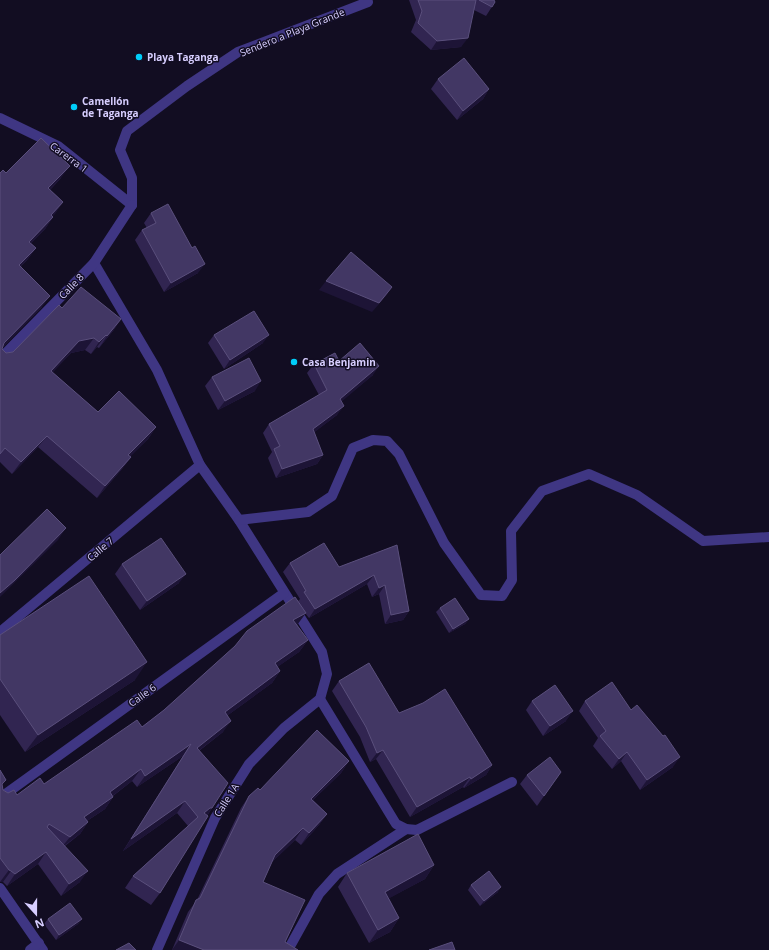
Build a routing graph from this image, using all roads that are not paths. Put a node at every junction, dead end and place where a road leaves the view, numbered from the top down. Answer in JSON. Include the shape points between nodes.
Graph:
{"nodes":[{"id":1,"x":368,"y":2,"type":"dead end"},
{"id":2,"x":0,"y":118,"type":"edge"},
{"id":3,"x":132,"y":205,"type":"junction"},
{"id":4,"x":94,"y":263,"type":"junction"},
{"id":5,"x":0,"y":359,"type":"edge"},
{"id":6,"x":200,"y":465,"type":"junction"},
{"id":7,"x":239,"y":520,"type":"junction"},
{"id":8,"x":769,"y":537,"type":"edge"},
{"id":9,"x":284,"y":592,"type":"junction"},
{"id":10,"x":0,"y":632,"type":"edge"},
{"id":11,"x":320,"y":699,"type":"junction"},
{"id":12,"x":512,"y":782,"type":"dead end"},
{"id":13,"x":0,"y":798,"type":"edge"},
{"id":14,"x":406,"y":829,"type":"junction"},
{"id":15,"x":0,"y":888,"type":"edge"},
{"id":16,"x":41,"y":947,"type":"edge"},
{"id":17,"x":30,"y":950,"type":"edge"},
{"id":18,"x":157,"y":950,"type":"edge"},
{"id":19,"x":288,"y":950,"type":"edge"}],
"edges":[{"from":1,"to":3,"type":"street","name":"Sendero a Playa Grande","via":[[238,52],[127,131],[120,150],[132,178]]},
{"from":2,"to":3,"type":"street","name":"Carerra 1","via":[[58,146]]},
{"from":3,"to":4,"type":"street","name":"Calle 8"},
{"from":4,"to":5,"type":"street","name":"Calle 8"},
{"from":4,"to":6,"type":"street","via":[[157,370]]},
{"from":6,"to":7,"type":"street"},
{"from":6,"to":10,"type":"street","name":"Calle 7"},
{"from":7,"to":8,"type":"street","via":[[308,512],[332,496],[353,448],[373,440],[387,441],[399,454],[444,543],[481,595],[502,596],[512,580],[511,531],[542,491],[589,474],[637,495],[703,541]]},
{"from":7,"to":9,"type":"street"},
{"from":9,"to":11,"type":"street","via":[[322,652],[327,674]]},
{"from":9,"to":13,"type":"street","name":"Calle 6"},
{"from":11,"to":14,"type":"street","via":[[396,824]]},
{"from":11,"to":18,"type":"street","name":"Calle 1A","via":[[284,728],[249,764],[214,818]]},
{"from":12,"to":14,"type":"street","via":[[417,830]]},
{"from":14,"to":19,"type":"street","via":[[337,874],[319,894]]},
{"from":15,"to":16,"type":"street"},
{"from":16,"to":17,"type":"street"}]}
